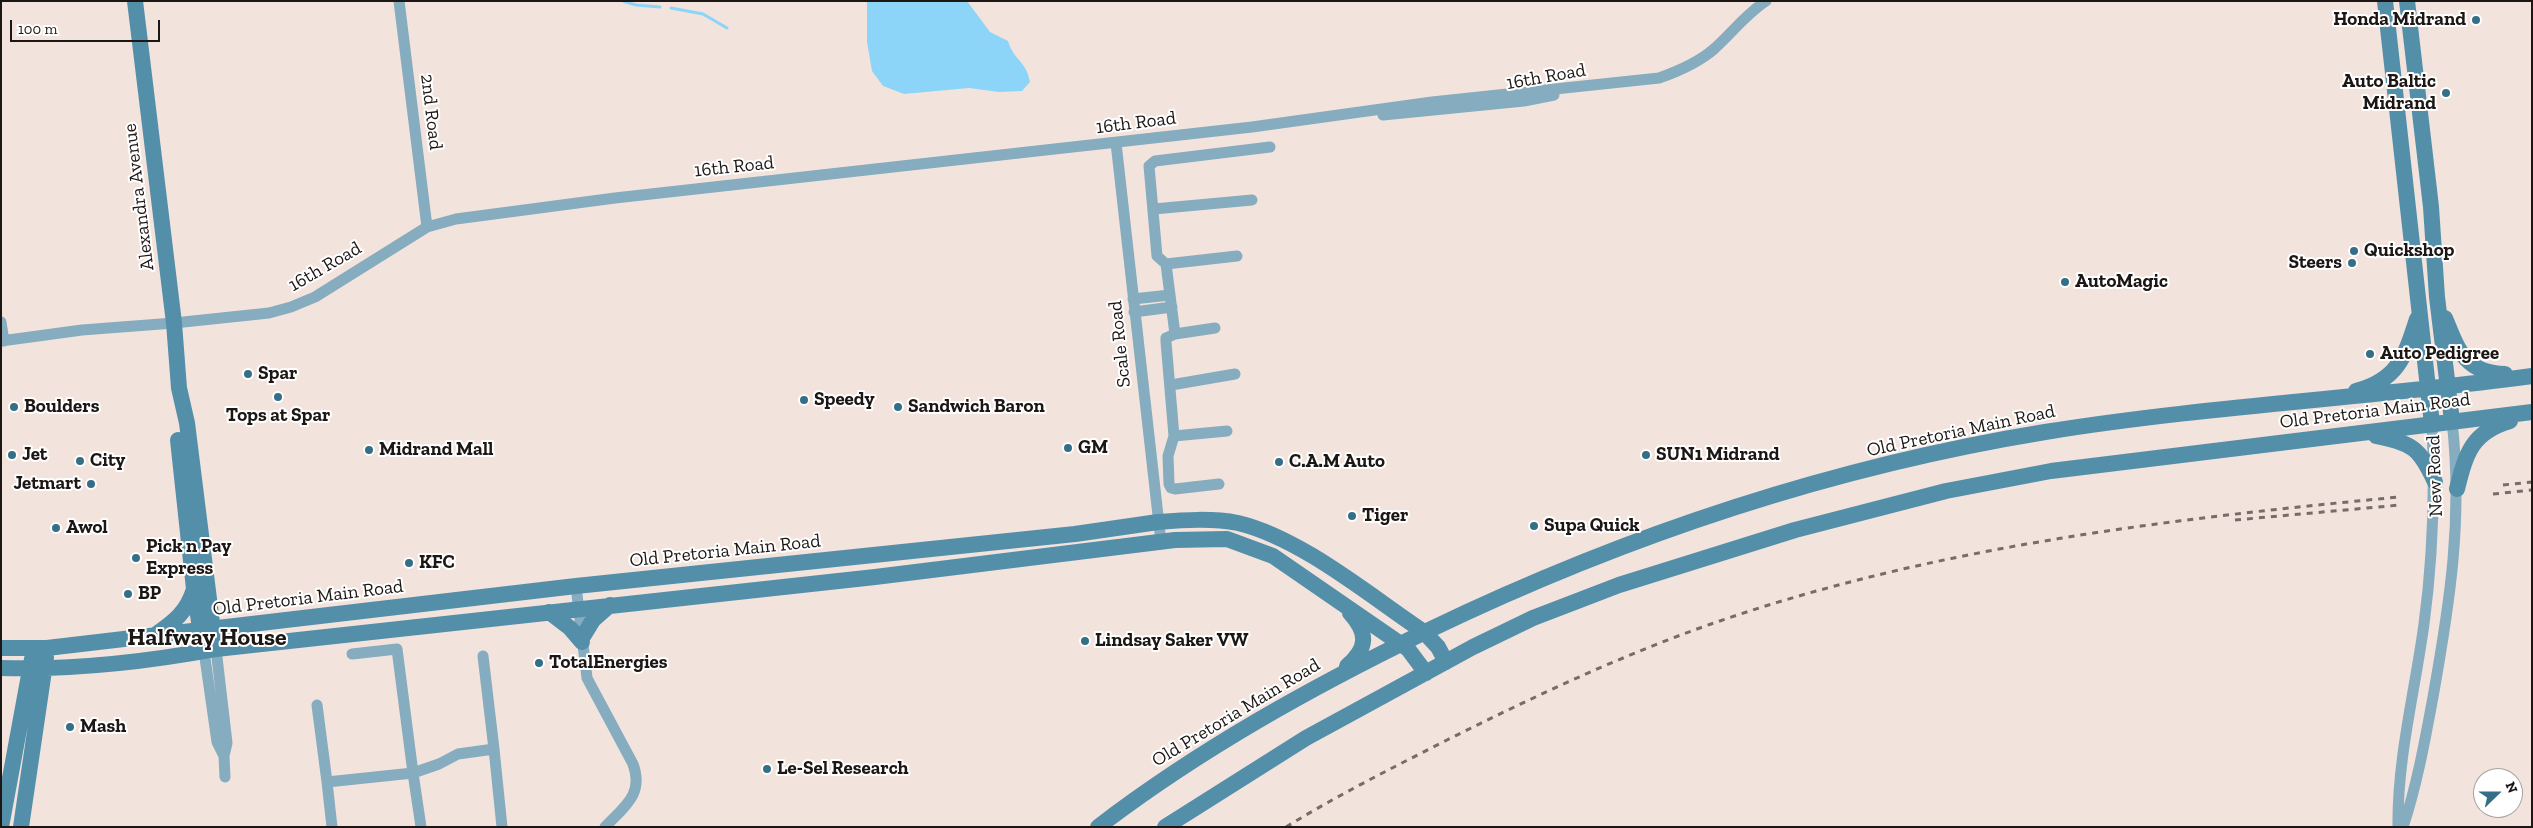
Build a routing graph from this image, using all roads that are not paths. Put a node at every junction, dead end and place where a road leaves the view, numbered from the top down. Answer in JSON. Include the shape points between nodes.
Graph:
{"nodes":[{"id":1,"x":135,"y":1,"type":"edge"},
{"id":2,"x":399,"y":1,"type":"edge"},
{"id":3,"x":1766,"y":1,"type":"edge"},
{"id":4,"x":2385,"y":1,"type":"edge"},
{"id":5,"x":2407,"y":1,"type":"edge"},
{"id":6,"x":1116,"y":143,"type":"junction"},
{"id":7,"x":1270,"y":147,"type":"dead end"},
{"id":8,"x":1252,"y":200,"type":"dead end"},
{"id":9,"x":1154,"y":209,"type":"junction"},
{"id":10,"x":427,"y":227,"type":"junction"},
{"id":11,"x":1237,"y":256,"type":"dead end"},
{"id":12,"x":1166,"y":264,"type":"junction"},
{"id":13,"x":1170,"y":294,"type":"junction"},
{"id":14,"x":2437,"y":297,"type":"junction"},
{"id":15,"x":1133,"y":299,"type":"junction"},
{"id":16,"x":1172,"y":308,"type":"junction"},
{"id":17,"x":1134,"y":312,"type":"junction"},
{"id":18,"x":2420,"y":312,"type":"junction"},
{"id":19,"x":1,"y":322,"type":"edge"},
{"id":20,"x":174,"y":324,"type":"junction"},
{"id":21,"x":1215,"y":328,"type":"dead end"},
{"id":22,"x":1175,"y":334,"type":"junction"},
{"id":23,"x":2,"y":341,"type":"edge"},
{"id":24,"x":1235,"y":374,"type":"dead end"},
{"id":25,"x":2532,"y":375,"type":"edge"},
{"id":26,"x":1171,"y":385,"type":"junction"},
{"id":27,"x":179,"y":388,"type":"junction"},
{"id":28,"x":2447,"y":388,"type":"junction"},
{"id":29,"x":2429,"y":390,"type":"junction"},
{"id":30,"x":2316,"y":401,"type":"junction"},
{"id":31,"x":2532,"y":414,"type":"edge"},
{"id":32,"x":2452,"y":421,"type":"junction"},
{"id":33,"x":2432,"y":424,"type":"junction"},
{"id":34,"x":1227,"y":431,"type":"dead end"},
{"id":35,"x":2366,"y":433,"type":"junction"},
{"id":36,"x":1174,"y":436,"type":"junction"},
{"id":37,"x":2435,"y":482,"type":"junction"},
{"id":38,"x":1219,"y":484,"type":"dead end"},
{"id":39,"x":2457,"y":489,"type":"junction"},
{"id":40,"x":1158,"y":522,"type":"junction"},
{"id":41,"x":1161,"y":542,"type":"junction"},
{"id":42,"x":576,"y":586,"type":"junction"},
{"id":43,"x":194,"y":589,"type":"junction"},
{"id":44,"x":1338,"y":598,"type":"junction"},
{"id":45,"x":610,"y":605,"type":"junction"},
{"id":46,"x":577,"y":609,"type":"junction"},
{"id":47,"x":549,"y":612,"type":"junction"},
{"id":48,"x":206,"y":630,"type":"junction"},
{"id":49,"x":1424,"y":632,"type":"junction"},
{"id":50,"x":153,"y":636,"type":"junction"},
{"id":51,"x":582,"y":640,"type":"junction"},
{"id":52,"x":1401,"y":643,"type":"junction"},
{"id":53,"x":1,"y":648,"type":"edge"},
{"id":54,"x":40,"y":648,"type":"junction"},
{"id":55,"x":210,"y":650,"type":"junction"},
{"id":56,"x":352,"y":654,"type":"dead end"},
{"id":57,"x":483,"y":656,"type":"dead end"},
{"id":58,"x":1446,"y":662,"type":"junction"},
{"id":59,"x":1,"y":668,"type":"edge"},
{"id":60,"x":39,"y":668,"type":"junction"},
{"id":61,"x":1426,"y":673,"type":"junction"},
{"id":62,"x":1318,"y":685,"type":"junction"},
{"id":63,"x":317,"y":705,"type":"dead end"},
{"id":64,"x":494,"y":749,"type":"junction"},
{"id":65,"x":413,"y":773,"type":"junction"},
{"id":66,"x":225,"y":777,"type":"dead end"},
{"id":67,"x":327,"y":782,"type":"junction"},
{"id":68,"x":1,"y":827,"type":"edge"},
{"id":69,"x":21,"y":827,"type":"edge"},
{"id":70,"x":332,"y":827,"type":"edge"},
{"id":71,"x":422,"y":827,"type":"edge"},
{"id":72,"x":502,"y":827,"type":"edge"},
{"id":73,"x":605,"y":827,"type":"edge"},
{"id":74,"x":1098,"y":827,"type":"edge"},
{"id":75,"x":1165,"y":827,"type":"edge"},
{"id":76,"x":2398,"y":827,"type":"edge"},
{"id":77,"x":2403,"y":827,"type":"edge"}],
"edges":[{"from":1,"to":20,"type":"main road","name":"Alexandra Avenue"},
{"from":2,"to":10,"type":"street","name":"2nd Road"},
{"from":3,"to":6,"type":"street","name":"16th Road","via":[[1714,49],[1686,68],[1659,78],[1524,101],[1392,115],[1320,118]]},
{"from":4,"to":18,"type":"main road","name":"New Road"},
{"from":5,"to":14,"type":"main road","name":"New Road"},
{"from":6,"to":10,"type":"street","name":"16th Road","via":[[615,198],[456,219]]},
{"from":6,"to":15,"type":"street","name":"Scale Road"},
{"from":7,"to":9,"type":"street","via":[[1152,162],[1149,166]]},
{"from":8,"to":9,"type":"street"},
{"from":9,"to":12,"type":"street","via":[[1157,256]]},
{"from":10,"to":20,"type":"street","name":"16th Road","via":[[315,297],[290,307],[269,313]]},
{"from":11,"to":12,"type":"street"},
{"from":12,"to":13,"type":"street"},
{"from":13,"to":15,"type":"street"},
{"from":13,"to":16,"type":"street"},
{"from":14,"to":25,"type":"main road","via":[[2458,348],[2468,362],[2480,370]]},
{"from":14,"to":28,"type":"main road","name":"New Road"},
{"from":15,"to":17,"type":"street","name":"Scale Road"},
{"from":16,"to":17,"type":"street"},
{"from":16,"to":22,"type":"street"},
{"from":17,"to":40,"type":"street","name":"Scale Road"},
{"from":18,"to":29,"type":"main road","name":"New Road"},
{"from":18,"to":30,"type":"main road","via":[[2407,351],[2388,376],[2376,384]]},
{"from":19,"to":23,"type":"street"},
{"from":20,"to":23,"type":"street","name":"16th Road","via":[[82,330]]},
{"from":20,"to":27,"type":"main road","name":"Alexandra Avenue"},
{"from":21,"to":22,"type":"street"},
{"from":22,"to":26,"type":"street","via":[[1166,338]]},
{"from":24,"to":26,"type":"street"},
{"from":25,"to":28,"type":"main road","name":"Old Pretoria Main Road"},
{"from":26,"to":36,"type":"street"},
{"from":27,"to":43,"type":"main road","name":"Alexandra Avenue","via":[[176,421]]},
{"from":27,"to":48,"type":"main road","name":"Alexandra Avenue","via":[[187,422]]},
{"from":28,"to":29,"type":"main road","name":"Old Pretoria Main Road"},
{"from":28,"to":32,"type":"main road","name":"New Road"},
{"from":29,"to":30,"type":"main road","name":"Old Pretoria Main Road"},
{"from":29,"to":33,"type":"main road","name":"New Road"},
{"from":30,"to":49,"type":"main road","name":"Old Pretoria Main Road","via":[[2069,428],[1863,471],[1749,504],[1613,550],[1516,589]]},
{"from":31,"to":32,"type":"main road","name":"Old Pretoria Main Road"},
{"from":31,"to":39,"type":"main road","via":[[2493,427],[2479,436],[2466,456]]},
{"from":32,"to":33,"type":"main road","name":"Old Pretoria Main Road"},
{"from":32,"to":39,"type":"street","name":"New Road"},
{"from":33,"to":35,"type":"main road","name":"Old Pretoria Main Road"},
{"from":33,"to":37,"type":"street","name":"New Road"},
{"from":34,"to":36,"type":"street"},
{"from":35,"to":37,"type":"main road","via":[[2396,439],[2412,447],[2421,456]]},
{"from":35,"to":58,"type":"main road","name":"Old Pretoria Main Road","via":[[2110,462],[1894,503],[1812,524],[1619,585],[1533,618]]},
{"from":36,"to":38,"type":"street","via":[[1168,456],[1171,488]]},
{"from":37,"to":76,"type":"street","name":"New Road","via":[[2424,623],[2408,722]]},
{"from":39,"to":77,"type":"street","name":"New Road","via":[[2454,568],[2446,628]]},
{"from":40,"to":41,"type":"street","name":"Scale Road"},
{"from":40,"to":42,"type":"main road","name":"Old Pretoria Main Road","via":[[876,556]]},
{"from":40,"to":49,"type":"main road","name":"Old Pretoria Main Road","via":[[1227,521],[1273,535],[1326,566]]},
{"from":41,"to":44,"type":"main road","name":"Old Pretoria Main Road","via":[[1209,538],[1247,544],[1278,559]]},
{"from":41,"to":45,"type":"main road","name":"Old Pretoria Main Road"},
{"from":42,"to":46,"type":"street"},
{"from":42,"to":48,"type":"main road","name":"Old Pretoria Main Road"},
{"from":43,"to":48,"type":"main road","name":"Alexandra Avenue"},
{"from":43,"to":50,"type":"main road","via":[[182,614]]},
{"from":44,"to":52,"type":"main road","name":"Old Pretoria Main Road"},
{"from":44,"to":62,"type":"main road","via":[[1360,624],[1364,642],[1352,661]]},
{"from":45,"to":46,"type":"main road","name":"Old Pretoria Main Road"},
{"from":45,"to":51,"type":"main road","via":[[593,620]]},
{"from":46,"to":47,"type":"main road","name":"Old Pretoria Main Road"},
{"from":46,"to":51,"type":"street"},
{"from":47,"to":51,"type":"main road"},
{"from":47,"to":55,"type":"main road","name":"Old Pretoria Main Road"},
{"from":48,"to":50,"type":"main road","name":"Old Pretoria Main Road"},
{"from":48,"to":55,"type":"main road","name":"Alexandra Avenue"},
{"from":49,"to":52,"type":"main road","name":"Old Pretoria Main Road"},
{"from":49,"to":58,"type":"main road","name":"Old Pretoria Main Road"},
{"from":50,"to":54,"type":"main road","name":"Old Pretoria Main Road"},
{"from":51,"to":73,"type":"street","via":[[586,678],[634,764],[638,786],[628,803]]},
{"from":52,"to":61,"type":"main road","name":"Old Pretoria Main Road"},
{"from":52,"to":62,"type":"main road","name":"Old Pretoria Main Road"},
{"from":53,"to":54,"type":"main road","name":"Old Pretoria Main Road"},
{"from":54,"to":60,"type":"main road"},
{"from":55,"to":60,"type":"main road","name":"Old Pretoria Main Road"},
{"from":55,"to":66,"type":"street","name":"Alexandra Avenue","via":[[217,742],[224,756]]},
{"from":56,"to":65,"type":"street","via":[[397,649]]},
{"from":57,"to":64,"type":"street"},
{"from":58,"to":61,"type":"main road","name":"Old Pretoria Main Road"},
{"from":59,"to":60,"type":"main road","name":"Old Pretoria Main Road"},
{"from":60,"to":68,"type":"main road"},
{"from":60,"to":69,"type":"main road"},
{"from":61,"to":75,"type":"main road","name":"Old Pretoria Main Road","via":[[1306,738]]},
{"from":62,"to":74,"type":"main road","name":"Old Pretoria Main Road","via":[[1205,753]]},
{"from":63,"to":67,"type":"street"},
{"from":64,"to":65,"type":"street","via":[[458,754]]},
{"from":64,"to":72,"type":"street"},
{"from":65,"to":67,"type":"street"},
{"from":65,"to":71,"type":"street"},
{"from":67,"to":70,"type":"street"}]}
